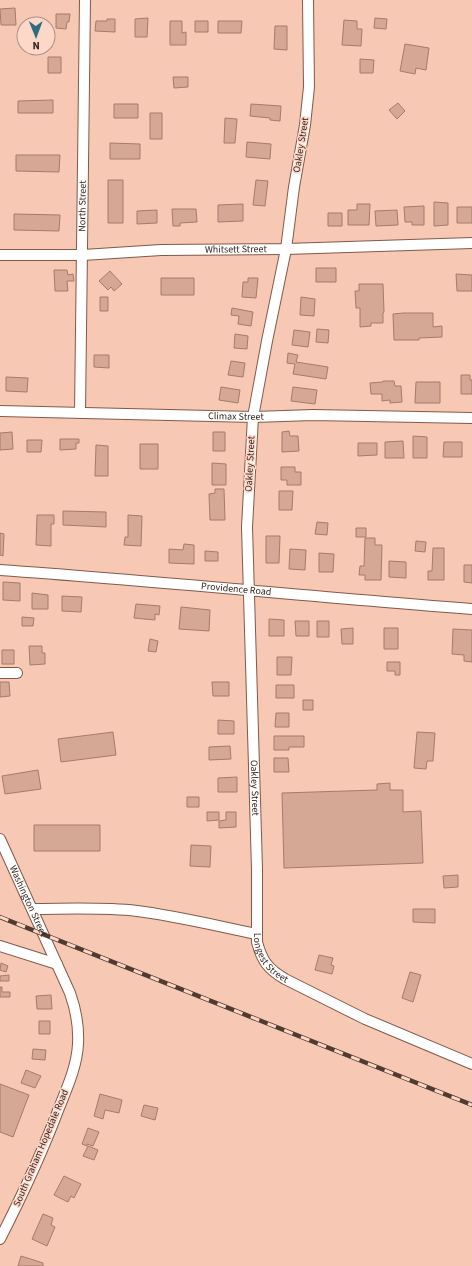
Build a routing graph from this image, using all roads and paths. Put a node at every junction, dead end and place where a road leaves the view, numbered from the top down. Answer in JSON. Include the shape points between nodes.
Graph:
{"nodes":[{"id":1,"x":85,"y":0,"type":"edge"},
{"id":2,"x":308,"y":0,"type":"edge"},
{"id":3,"x":472,"y":243,"type":"edge"},
{"id":4,"x":286,"y":249,"type":"junction"},
{"id":5,"x":0,"y":255,"type":"edge"},
{"id":6,"x":83,"y":255,"type":"junction"},
{"id":7,"x":0,"y":411,"type":"edge"},
{"id":8,"x":80,"y":413,"type":"junction"},
{"id":9,"x":253,"y":416,"type":"junction"},
{"id":10,"x":472,"y":418,"type":"edge"},
{"id":11,"x":0,"y":570,"type":"edge"},
{"id":12,"x":248,"y":590,"type":"junction"},
{"id":13,"x":472,"y":609,"type":"edge"},
{"id":14,"x":17,"y":673,"type":"dead end"},
{"id":15,"x":0,"y":674,"type":"edge"},
{"id":16,"x":0,"y":839,"type":"edge"},
{"id":17,"x":32,"y":909,"type":"junction"},
{"id":18,"x":257,"y":934,"type":"junction"},
{"id":19,"x":0,"y":946,"type":"edge"},
{"id":20,"x":57,"y":964,"type":"junction"},
{"id":21,"x":472,"y":1064,"type":"edge"},
{"id":22,"x":0,"y":1238,"type":"edge"}],
"edges":[{"from":1,"to":6,"type":"street","name":"North Street"},
{"from":2,"to":4,"type":"street","name":"Oakley Street","via":[[309,87]]},
{"from":3,"to":4,"type":"street","name":"Whitsett Street"},
{"from":4,"to":6,"type":"street","name":"Whitsett Street","via":[[161,250]]},
{"from":4,"to":9,"type":"street","name":"Oakley Street"},
{"from":5,"to":6,"type":"street","name":"Whitsett Street"},
{"from":6,"to":8,"type":"street","name":"North Street"},
{"from":7,"to":8,"type":"street","name":"Climax Street"},
{"from":8,"to":9,"type":"street","name":"Climax Street"},
{"from":9,"to":10,"type":"street","name":"Climax Street"},
{"from":9,"to":12,"type":"street","name":"Oakley Street","via":[[247,526]]},
{"from":11,"to":12,"type":"street","name":"Providence Road"},
{"from":12,"to":13,"type":"street","name":"Providence Road"},
{"from":12,"to":18,"type":"street","name":"Oakley Street"},
{"from":14,"to":15,"type":"street"},
{"from":16,"to":17,"type":"street","name":"Washington Street"},
{"from":17,"to":18,"type":"street","name":"Longest Street","via":[[136,911]]},
{"from":17,"to":20,"type":"street","name":"Washington Street"},
{"from":18,"to":21,"type":"street","name":"Longest Street","via":[[260,953],[274,973],[365,1019]]},
{"from":19,"to":20,"type":"street"},
{"from":20,"to":22,"type":"street","name":"South Graham Hopedale Road","via":[[77,1017],[78,1045],[74,1065],[42,1150]]}]}
